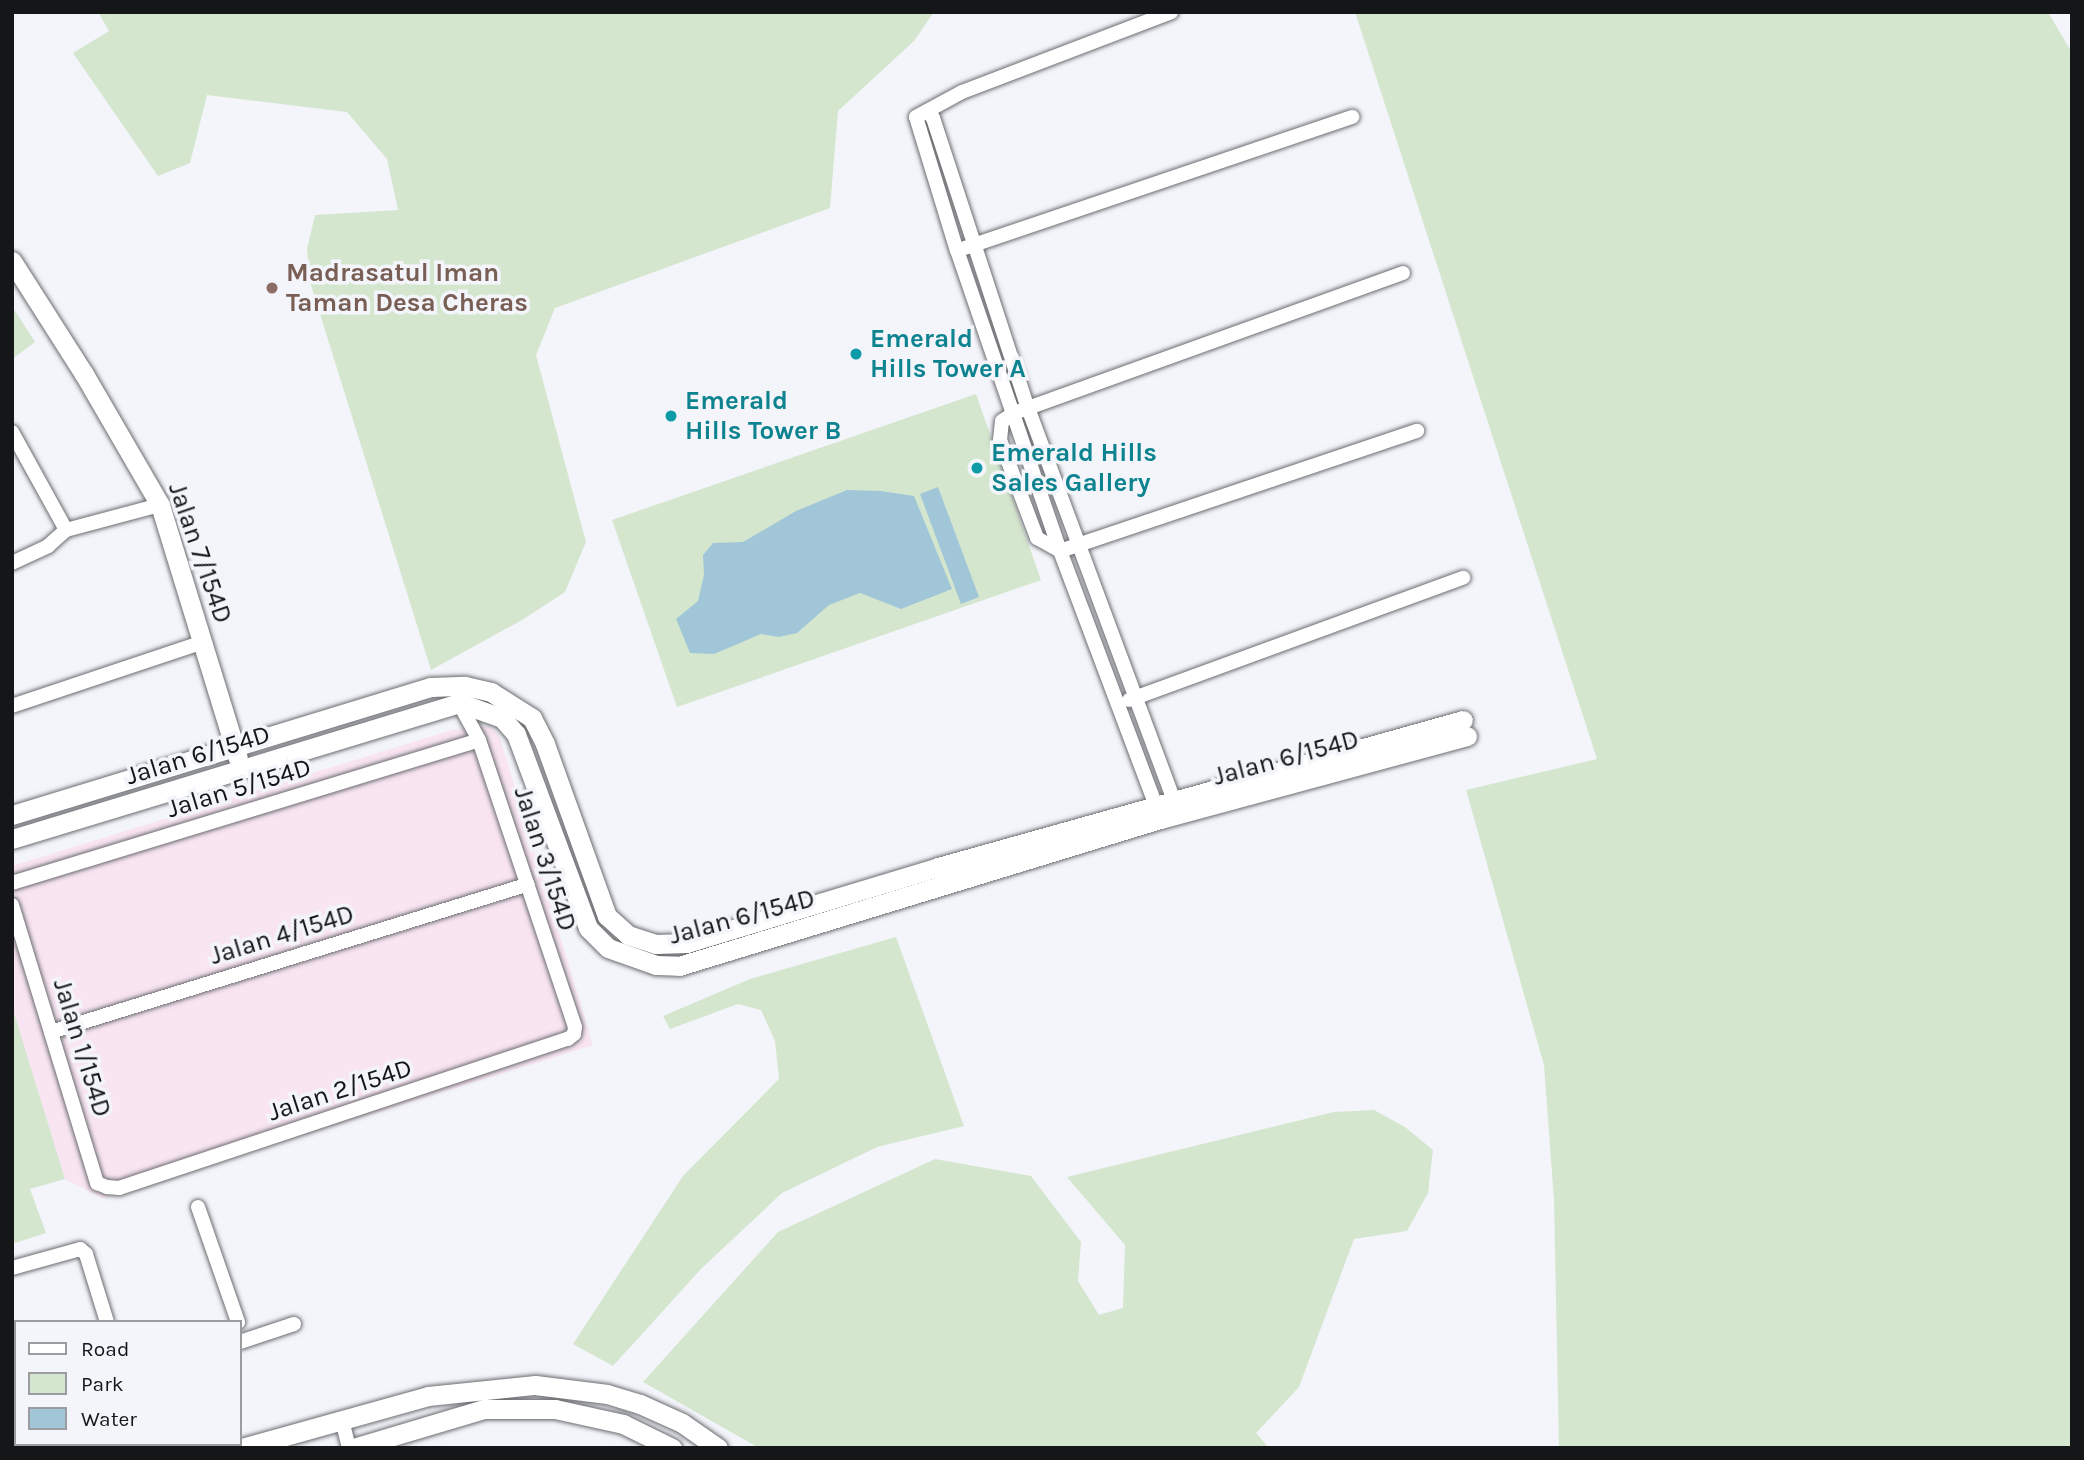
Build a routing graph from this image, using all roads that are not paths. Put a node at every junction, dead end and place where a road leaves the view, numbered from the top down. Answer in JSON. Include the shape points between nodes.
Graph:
{"nodes":[{"id":1,"x":1171,"y":12,"type":"edge"},
{"id":2,"x":927,"y":111,"type":"junction"},
{"id":3,"x":1352,"y":117,"type":"dead end"},
{"id":4,"x":974,"y":245,"type":"junction"},
{"id":5,"x":957,"y":251,"type":"junction"},
{"id":6,"x":12,"y":261,"type":"edge"},
{"id":7,"x":1403,"y":273,"type":"dead end"},
{"id":8,"x":1028,"y":408,"type":"junction"},
{"id":9,"x":1014,"y":413,"type":"junction"},
{"id":10,"x":1417,"y":431,"type":"dead end"},
{"id":11,"x":12,"y":432,"type":"edge"},
{"id":12,"x":160,"y":505,"type":"junction"},
{"id":13,"x":66,"y":530,"type":"junction"},
{"id":14,"x":1079,"y":545,"type":"junction"},
{"id":15,"x":1060,"y":551,"type":"junction"},
{"id":16,"x":12,"y":562,"type":"edge"},
{"id":17,"x":1463,"y":579,"type":"dead end"},
{"id":18,"x":203,"y":642,"type":"junction"},
{"id":19,"x":431,"y":687,"type":"junction"},
{"id":20,"x":1135,"y":697,"type":"junction"},
{"id":21,"x":460,"y":703,"type":"junction"},
{"id":22,"x":1118,"y":704,"type":"junction"},
{"id":23,"x":12,"y":706,"type":"edge"},
{"id":24,"x":228,"y":725,"type":"junction"},
{"id":25,"x":1465,"y":728,"type":"dead end"},
{"id":26,"x":271,"y":736,"type":"junction"},
{"id":27,"x":479,"y":740,"type":"junction"},
{"id":28,"x":235,"y":747,"type":"junction"},
{"id":29,"x":209,"y":755,"type":"junction"},
{"id":30,"x":242,"y":769,"type":"junction"},
{"id":31,"x":1167,"y":809,"type":"junction"},
{"id":32,"x":12,"y":815,"type":"edge"},
{"id":33,"x":12,"y":839,"type":"edge"},
{"id":34,"x":12,"y":883,"type":"edge"},
{"id":35,"x":528,"y":884,"type":"junction"},
{"id":36,"x":12,"y":905,"type":"edge"},
{"id":37,"x":51,"y":1032,"type":"junction"},
{"id":38,"x":574,"y":1034,"type":"joint"},
{"id":39,"x":119,"y":1188,"type":"joint"},
{"id":40,"x":198,"y":1207,"type":"dead end"},
{"id":41,"x":12,"y":1268,"type":"edge"},
{"id":42,"x":106,"y":1320,"type":"edge"},
{"id":43,"x":237,"y":1320,"type":"edge"},
{"id":44,"x":294,"y":1324,"type":"dead end"},
{"id":45,"x":242,"y":1333,"type":"edge"},
{"id":46,"x":342,"y":1420,"type":"junction"},
{"id":47,"x":393,"y":1435,"type":"junction"},
{"id":48,"x":242,"y":1448,"type":"edge"},
{"id":49,"x":351,"y":1448,"type":"edge"},
{"id":50,"x":374,"y":1448,"type":"edge"},
{"id":51,"x":672,"y":1448,"type":"edge"},
{"id":52,"x":718,"y":1448,"type":"edge"}],
"edges":[{"from":1,"to":2,"type":"street","via":[[962,92]]},
{"from":2,"to":4,"type":"street"},
{"from":2,"to":5,"type":"street","via":[[916,117],[916,127]]},
{"from":3,"to":4,"type":"street"},
{"from":4,"to":5,"type":"street"},
{"from":4,"to":8,"type":"street"},
{"from":5,"to":9,"type":"street"},
{"from":6,"to":12,"type":"street","name":"Jalan 7/154D"},
{"from":7,"to":8,"type":"street"},
{"from":8,"to":9,"type":"street"},
{"from":8,"to":14,"type":"street"},
{"from":9,"to":15,"type":"street"},
{"from":9,"to":15,"type":"street","via":[[1002,421],[1000,440],[1037,538]]},
{"from":10,"to":14,"type":"street"},
{"from":11,"to":13,"type":"street"},
{"from":12,"to":13,"type":"street"},
{"from":12,"to":18,"type":"street","name":"Jalan 7/154D"},
{"from":13,"to":16,"type":"street","via":[[48,546]]},
{"from":14,"to":15,"type":"street"},
{"from":14,"to":20,"type":"street"},
{"from":15,"to":22,"type":"street"},
{"from":17,"to":20,"type":"street"},
{"from":18,"to":23,"type":"street"},
{"from":18,"to":24,"type":"street","name":"Jalan 7/154D"},
{"from":19,"to":21,"type":"street"},
{"from":19,"to":26,"type":"street","name":"Jalan 6/154D"},
{"from":19,"to":31,"type":"street","name":"Jalan 6/154D","via":[[465,686],[491,692],[532,718],[607,916],[628,934],[656,944],[687,943]]},
{"from":20,"to":22,"type":"street"},
{"from":20,"to":31,"type":"street"},
{"from":21,"to":27,"type":"street","name":"Jalan 3/154D"},
{"from":21,"to":30,"type":"street","name":"Jalan 6/154D"},
{"from":21,"to":31,"type":"street","name":"Jalan 6/154D","via":[[502,718],[516,734],[588,928],[608,948],[656,965],[679,966],[701,960]]},
{"from":22,"to":31,"type":"street"},
{"from":24,"to":26,"type":"street","via":[[252,740]]},
{"from":24,"to":28,"type":"street","name":"Jalan 7/154D"},
{"from":24,"to":29,"type":"street","via":[[220,748]]},
{"from":25,"to":31,"type":"street","name":"Jalan 6/154D"},
{"from":26,"to":28,"type":"street","name":"Jalan 6/154D"},
{"from":27,"to":34,"type":"street","name":"Jalan 5/154D"},
{"from":27,"to":35,"type":"street","name":"Jalan 3/154D"},
{"from":28,"to":29,"type":"street","name":"Jalan 6/154D"},
{"from":28,"to":30,"type":"street","name":"Jalan 7/154D"},
{"from":29,"to":32,"type":"street","name":"Jalan 6/154D"},
{"from":30,"to":33,"type":"street","name":"Jalan 6/154D"},
{"from":35,"to":37,"type":"street","name":"Jalan 4/154D"},
{"from":35,"to":38,"type":"street","name":"Jalan 3/154D"},
{"from":36,"to":37,"type":"street","name":"Jalan 1/154D"},
{"from":37,"to":39,"type":"street","name":"Jalan 1/154D","via":[[97,1183]]},
{"from":38,"to":39,"type":"street","name":"Jalan 2/154D"},
{"from":40,"to":43,"type":"street"},
{"from":41,"to":42,"type":"street","via":[[80,1249],[86,1254]]},
{"from":44,"to":45,"type":"street"},
{"from":46,"to":48,"type":"street"},
{"from":46,"to":49,"type":"street"},
{"from":46,"to":52,"type":"street","via":[[428,1396],[535,1385],[607,1394],[640,1404],[682,1423]]},
{"from":47,"to":49,"type":"street"},
{"from":47,"to":50,"type":"street"},
{"from":47,"to":51,"type":"street","via":[[484,1409],[555,1409],[623,1424]]}]}
